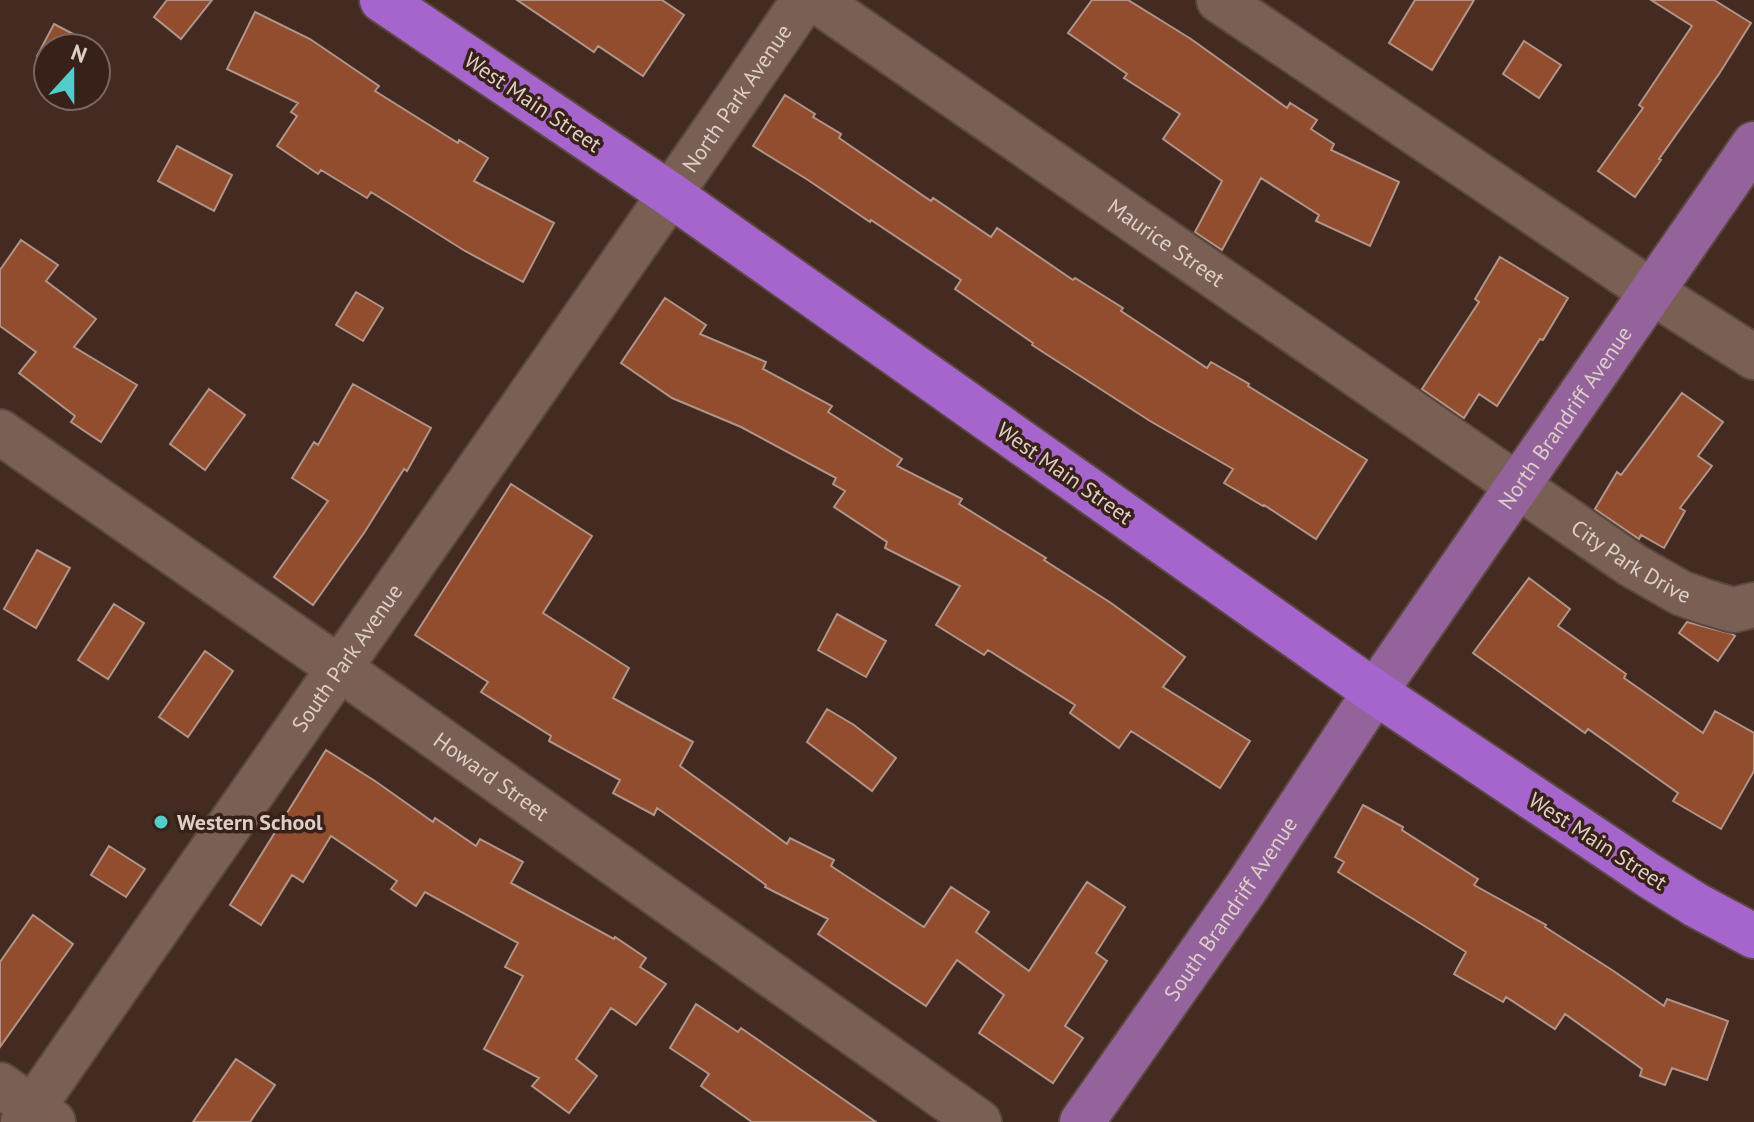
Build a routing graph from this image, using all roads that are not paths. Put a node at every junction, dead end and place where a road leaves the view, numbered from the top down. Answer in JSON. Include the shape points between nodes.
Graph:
{"nodes":[{"id":1,"x":382,"y":0,"type":"edge"},
{"id":2,"x":804,"y":0,"type":"edge"},
{"id":3,"x":816,"y":0,"type":"edge"},
{"id":4,"x":1219,"y":0,"type":"edge"},
{"id":5,"x":1754,"y":144,"type":"edge"},
{"id":6,"x":671,"y":195,"type":"junction"},
{"id":7,"x":1652,"y":292,"type":"junction"},
{"id":8,"x":1754,"y":357,"type":"edge"},
{"id":9,"x":0,"y":432,"type":"edge"},
{"id":10,"x":1518,"y":485,"type":"junction"},
{"id":11,"x":1754,"y":605,"type":"edge"},
{"id":12,"x":339,"y":668,"type":"junction"},
{"id":13,"x":1375,"y":692,"type":"junction"},
{"id":14,"x":1754,"y":936,"type":"edge"},
{"id":15,"x":27,"y":1109,"type":"edge"},
{"id":16,"x":979,"y":1122,"type":"edge"},
{"id":17,"x":1082,"y":1122,"type":"edge"}],
"edges":[{"from":1,"to":6,"type":"highway","name":"West Main Street"},
{"from":2,"to":6,"type":"street","name":"North Park Avenue"},
{"from":3,"to":10,"type":"street","name":"Maurice Street"},
{"from":4,"to":7,"type":"street"},
{"from":5,"to":7,"type":"main road","name":"North Brandriff Avenue"},
{"from":6,"to":12,"type":"street","name":"South Park Avenue"},
{"from":6,"to":13,"type":"highway","name":"West Main Street"},
{"from":7,"to":8,"type":"street"},
{"from":7,"to":10,"type":"main road","name":"North Brandriff Avenue"},
{"from":9,"to":12,"type":"street","name":"Howard Street"},
{"from":10,"to":11,"type":"street","name":"City Park Drive","via":[[1681,593],[1733,610]]},
{"from":10,"to":13,"type":"main road","name":"North Brandriff Avenue"},
{"from":12,"to":15,"type":"street","name":"South Park Avenue"},
{"from":12,"to":16,"type":"street","name":"Howard Street"},
{"from":13,"to":14,"type":"highway","name":"West Main Street","via":[[1648,875]]},
{"from":13,"to":17,"type":"main road","name":"South Brandriff Avenue"}]}
